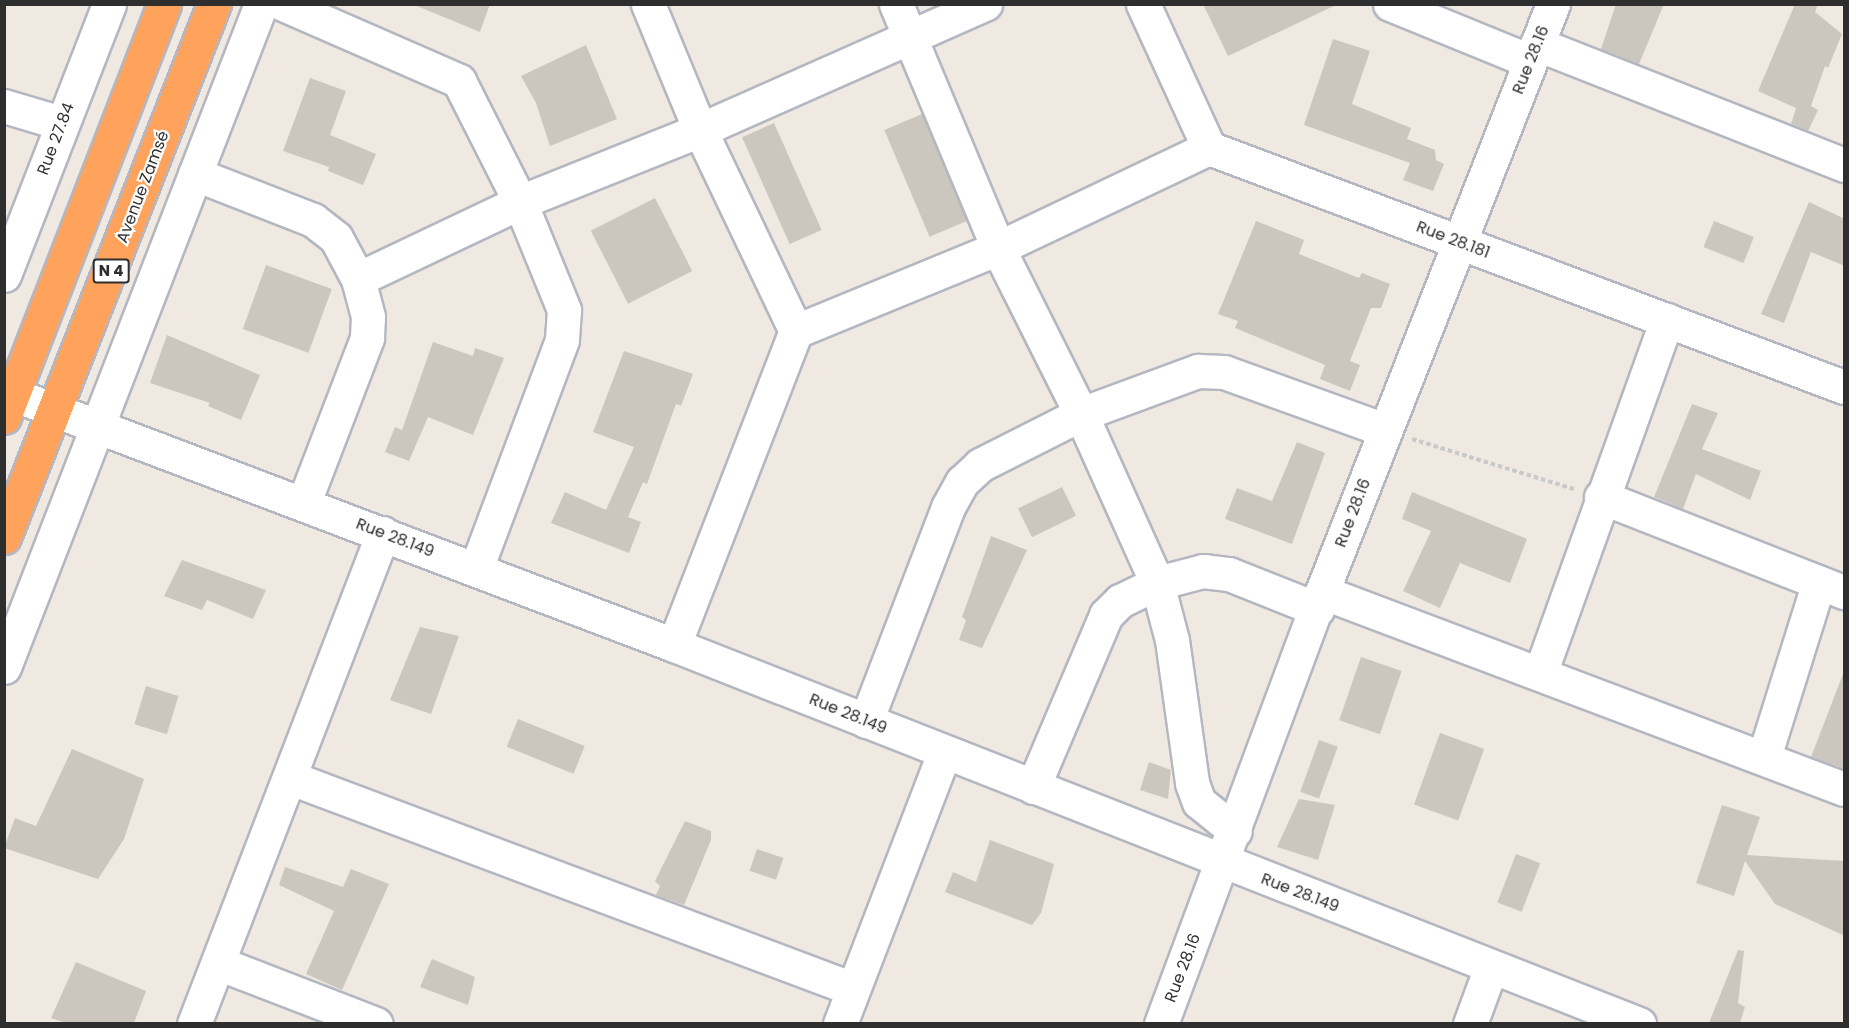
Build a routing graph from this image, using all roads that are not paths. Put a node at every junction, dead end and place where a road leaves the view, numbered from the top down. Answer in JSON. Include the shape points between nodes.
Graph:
{"nodes":[{"id":1,"x":109,"y":4,"type":"edge"},
{"id":2,"x":164,"y":4,"type":"edge"},
{"id":3,"x":214,"y":4,"type":"edge"},
{"id":4,"x":261,"y":4,"type":"edge"},
{"id":5,"x":283,"y":4,"type":"edge"},
{"id":6,"x":648,"y":4,"type":"edge"},
{"id":7,"x":896,"y":4,"type":"edge"},
{"id":8,"x":985,"y":4,"type":"edge"},
{"id":9,"x":1143,"y":4,"type":"edge"},
{"id":10,"x":1390,"y":4,"type":"edge"},
{"id":11,"x":1553,"y":4,"type":"edge"},
{"id":12,"x":912,"y":38,"type":"junction"},
{"id":13,"x":1534,"y":52,"type":"junction"},
{"id":14,"x":4,"y":106,"type":"edge"},
{"id":15,"x":61,"y":123,"type":"junction"},
{"id":16,"x":700,"y":130,"type":"junction"},
{"id":17,"x":1209,"y":148,"type":"junction"},
{"id":18,"x":1845,"y":165,"type":"edge"},
{"id":19,"x":195,"y":174,"type":"junction"},
{"id":20,"x":520,"y":202,"type":"junction"},
{"id":21,"x":1459,"y":243,"type":"junction"},
{"id":22,"x":998,"y":248,"type":"junction"},
{"id":23,"x":4,"y":274,"type":"edge"},
{"id":24,"x":358,"y":279,"type":"junction"},
{"id":25,"x":1667,"y":320,"type":"junction"},
{"id":26,"x":796,"y":332,"type":"junction"},
{"id":27,"x":1845,"y":387,"type":"edge"},
{"id":28,"x":8,"y":400,"type":"edge"},
{"id":29,"x":56,"y":410,"type":"junction"},
{"id":30,"x":1081,"y":414,"type":"junction"},
{"id":31,"x":97,"y":423,"type":"junction"},
{"id":32,"x":1385,"y":430,"type":"junction"},
{"id":33,"x":1601,"y":497,"type":"junction"},
{"id":34,"x":304,"y":502,"type":"junction"},
{"id":35,"x":383,"y":533,"type":"junction"},
{"id":36,"x":4,"y":537,"type":"edge"},
{"id":37,"x":476,"y":569,"type":"junction"},
{"id":38,"x":1157,"y":583,"type":"junction"},
{"id":39,"x":1832,"y":587,"type":"edge"},
{"id":40,"x":1320,"y":600,"type":"junction"},
{"id":41,"x":674,"y":645,"type":"junction"},
{"id":42,"x":4,"y":667,"type":"edge"},
{"id":43,"x":1541,"y":671,"type":"junction"},
{"id":44,"x":866,"y":721,"type":"junction"},
{"id":45,"x":944,"y":753,"type":"junction"},
{"id":46,"x":1764,"y":756,"type":"junction"},
{"id":47,"x":291,"y":778,"type":"junction"},
{"id":48,"x":1033,"y":787,"type":"junction"},
{"id":49,"x":1845,"y":789,"type":"edge"},
{"id":50,"x":1235,"y":831,"type":"junction"},
{"id":51,"x":1224,"y":863,"type":"junction"},
{"id":52,"x":218,"y":963,"type":"junction"},
{"id":53,"x":1491,"y":966,"type":"junction"},
{"id":54,"x":853,"y":989,"type":"junction"},
{"id":55,"x":194,"y":1023,"type":"edge"},
{"id":56,"x":376,"y":1023,"type":"edge"},
{"id":57,"x":840,"y":1023,"type":"edge"},
{"id":58,"x":1161,"y":1023,"type":"edge"},
{"id":59,"x":1470,"y":1023,"type":"edge"},
{"id":60,"x":1639,"y":1023,"type":"edge"}],
"edges":[{"from":1,"to":15,"type":"street","name":"Rue 27.84"},
{"from":2,"to":28,"type":"highway","number":"N 4"},
{"from":3,"to":29,"type":"highway","name":"Avenue Zamsé","number":"N 4"},
{"from":4,"to":19,"type":"street"},
{"from":5,"to":20,"type":"street","via":[[459,81]]},
{"from":6,"to":16,"type":"street"},
{"from":7,"to":12,"type":"street"},
{"from":8,"to":12,"type":"street"},
{"from":9,"to":17,"type":"street"},
{"from":10,"to":13,"type":"street"},
{"from":11,"to":13,"type":"street","name":"Rue 28.16"},
{"from":12,"to":16,"type":"street"},
{"from":12,"to":22,"type":"street"},
{"from":13,"to":18,"type":"street"},
{"from":13,"to":21,"type":"street","name":"Rue 28.16"},
{"from":14,"to":15,"type":"street"},
{"from":15,"to":23,"type":"street","name":"Rue 27.84"},
{"from":16,"to":20,"type":"street"},
{"from":16,"to":26,"type":"street"},
{"from":17,"to":21,"type":"street","name":"Rue 28.181"},
{"from":17,"to":22,"type":"street"},
{"from":19,"to":24,"type":"street","via":[[313,220],[336,238]]},
{"from":19,"to":31,"type":"street"},
{"from":20,"to":24,"type":"street"},
{"from":20,"to":37,"type":"street","via":[[566,325]]},
{"from":21,"to":25,"type":"street","name":"Rue 28.181"},
{"from":21,"to":32,"type":"street","name":"Rue 28.16"},
{"from":22,"to":26,"type":"street"},
{"from":22,"to":30,"type":"street"},
{"from":24,"to":34,"type":"street","via":[[368,316],[367,338]]},
{"from":25,"to":27,"type":"street","name":"Rue 28.181"},
{"from":25,"to":33,"type":"street"},
{"from":26,"to":41,"type":"street"},
{"from":28,"to":29,"type":"street","name":"Rue 28.149"},
{"from":29,"to":31,"type":"street","name":"Rue 28.149"},
{"from":29,"to":36,"type":"highway","name":"Avenue Zamsé","number":"N 4"},
{"from":30,"to":32,"type":"street","via":[[1198,371],[1224,372]]},
{"from":30,"to":38,"type":"street"},
{"from":30,"to":44,"type":"street","via":[[980,465],[962,482]]},
{"from":31,"to":34,"type":"street","name":"Rue 28.149"},
{"from":31,"to":42,"type":"street"},
{"from":32,"to":40,"type":"street","name":"Rue 28.16"},
{"from":33,"to":39,"type":"street"},
{"from":33,"to":43,"type":"street"},
{"from":34,"to":35,"type":"street","name":"Rue 28.149"},
{"from":35,"to":37,"type":"street","name":"Rue 28.149"},
{"from":35,"to":47,"type":"street"},
{"from":37,"to":41,"type":"street","name":"Rue 28.149"},
{"from":38,"to":40,"type":"street","via":[[1203,571],[1229,573]]},
{"from":38,"to":48,"type":"street","via":[[1120,601],[1106,615]]},
{"from":38,"to":50,"type":"street","via":[[1172,640],[1192,783],[1199,802],[1212,817]]},
{"from":39,"to":46,"type":"street"},
{"from":40,"to":43,"type":"street"},
{"from":40,"to":50,"type":"street","name":"Rue 28.16"},
{"from":41,"to":44,"type":"street","name":"Rue 28.149"},
{"from":43,"to":46,"type":"street"},
{"from":44,"to":45,"type":"street","name":"Rue 28.149"},
{"from":45,"to":48,"type":"street","name":"Rue 28.149"},
{"from":45,"to":54,"type":"street"},
{"from":46,"to":49,"type":"street"},
{"from":47,"to":52,"type":"street"},
{"from":47,"to":54,"type":"street"},
{"from":48,"to":51,"type":"street","name":"Rue 28.149"},
{"from":50,"to":51,"type":"street","name":"Rue 28.16"},
{"from":51,"to":53,"type":"street","name":"Rue 28.149"},
{"from":51,"to":58,"type":"street","name":"Rue 28.16"},
{"from":52,"to":55,"type":"street"},
{"from":52,"to":56,"type":"street"},
{"from":53,"to":59,"type":"street"},
{"from":53,"to":60,"type":"street","name":"Rue 28.149"},
{"from":54,"to":57,"type":"street"}]}
